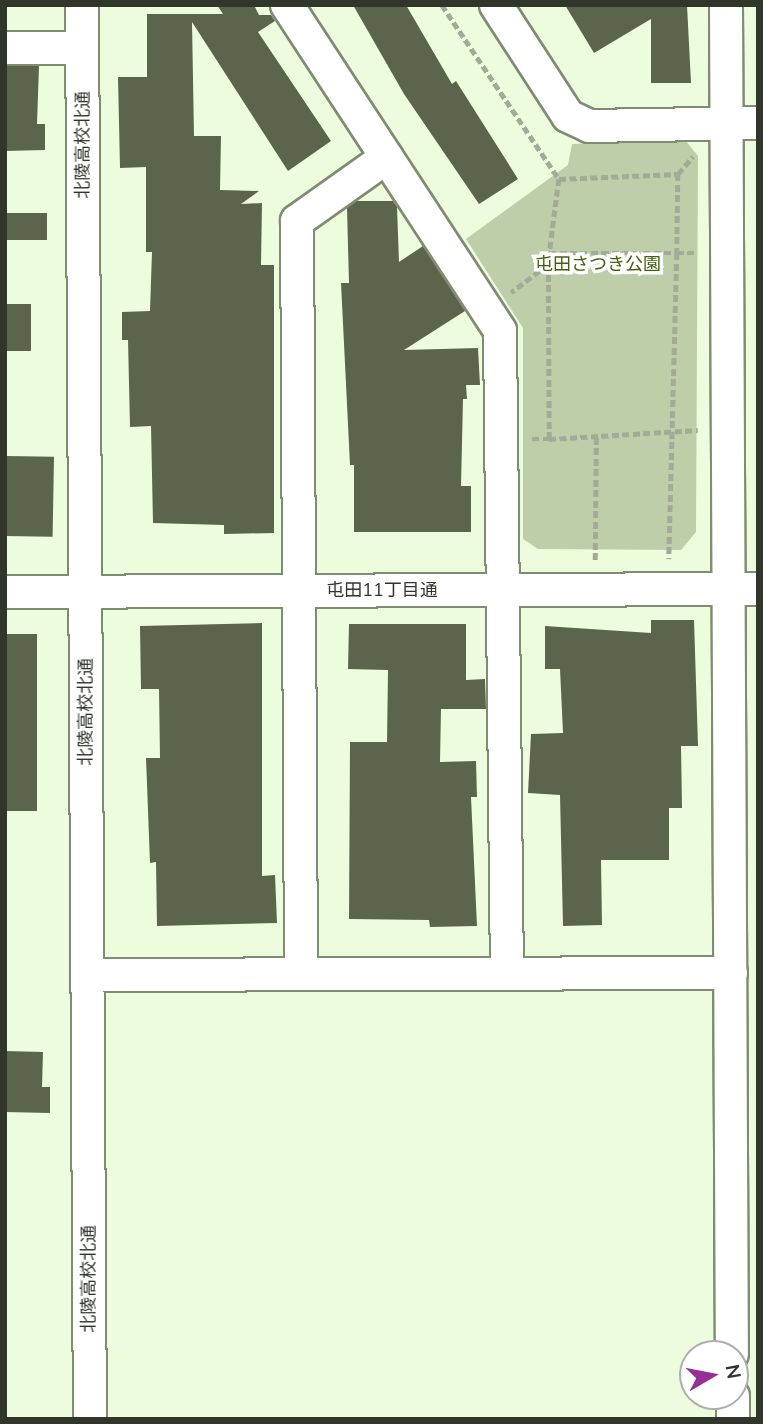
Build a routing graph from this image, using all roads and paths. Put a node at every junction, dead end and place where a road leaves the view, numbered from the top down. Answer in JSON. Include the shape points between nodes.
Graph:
{"nodes":[{"id":1,"x":82,"y":5,"type":"edge"},
{"id":2,"x":287,"y":5,"type":"edge"},
{"id":3,"x":442,"y":5,"type":"edge"},
{"id":4,"x":496,"y":5,"type":"edge"},
{"id":5,"x":726,"y":5,"type":"edge"},
{"id":6,"x":5,"y":48,"type":"edge"},
{"id":7,"x":82,"y":48,"type":"junction"},
{"id":8,"x":726,"y":123,"type":"junction"},
{"id":9,"x":758,"y":123,"type":"edge"},
{"id":10,"x":696,"y":153,"type":"dead end"},
{"id":11,"x":387,"y":158,"type":"junction"},
{"id":12,"x":678,"y":174,"type":"junction"},
{"id":13,"x":559,"y":179,"type":"junction"},
{"id":14,"x":549,"y":253,"type":"junction"},
{"id":15,"x":677,"y":253,"type":"junction"},
{"id":16,"x":706,"y":253,"type":"dead end"},
{"id":17,"x":548,"y":265,"type":"junction"},
{"id":18,"x":509,"y":295,"type":"dead end"},
{"id":19,"x":707,"y":430,"type":"dead end"},
{"id":20,"x":672,"y":432,"type":"junction"},
{"id":21,"x":596,"y":436,"type":"junction"},
{"id":22,"x":549,"y":439,"type":"junction"},
{"id":23,"x":522,"y":440,"type":"dead end"},
{"id":24,"x":596,"y":561,"type":"dead end"},
{"id":25,"x":669,"y":561,"type":"dead end"},
{"id":26,"x":743,"y":589,"type":"edge"},
{"id":27,"x":505,"y":590,"type":"junction"},
{"id":28,"x":86,"y":591,"type":"junction"},
{"id":29,"x":300,"y":591,"type":"junction"},
{"id":30,"x":5,"y":592,"type":"edge"},
{"id":31,"x":731,"y":973,"type":"junction"},
{"id":32,"x":301,"y":974,"type":"junction"},
{"id":33,"x":507,"y":974,"type":"junction"},
{"id":34,"x":87,"y":975,"type":"junction"},
{"id":35,"x":744,"y":1192,"type":"edge"},
{"id":36,"x":733,"y":1340,"type":"edge"},
{"id":37,"x":90,"y":1419,"type":"edge"}],
"edges":[{"from":1,"to":7,"type":"street","name":"北陵高校北通"},
{"from":2,"to":11,"type":"street"},
{"from":3,"to":13,"type":"path"},
{"from":4,"to":8,"type":"street","via":[[568,116],[589,126]]},
{"from":5,"to":8,"type":"street"},
{"from":6,"to":7,"type":"street"},
{"from":7,"to":28,"type":"street","name":"北陵高校北通"},
{"from":8,"to":9,"type":"street"},
{"from":8,"to":26,"type":"street"},
{"from":10,"to":12,"type":"path"},
{"from":11,"to":27,"type":"street","via":[[500,331]]},
{"from":11,"to":29,"type":"street","via":[[297,221]]},
{"from":12,"to":13,"type":"path"},
{"from":12,"to":15,"type":"path"},
{"from":13,"to":14,"type":"path"},
{"from":14,"to":15,"type":"path"},
{"from":14,"to":17,"type":"path"},
{"from":15,"to":16,"type":"path"},
{"from":15,"to":20,"type":"path"},
{"from":17,"to":18,"type":"path"},
{"from":17,"to":22,"type":"path"},
{"from":19,"to":20,"type":"path"},
{"from":20,"to":21,"type":"path"},
{"from":20,"to":25,"type":"path"},
{"from":21,"to":22,"type":"path"},
{"from":21,"to":24,"type":"path"},
{"from":22,"to":23,"type":"path"},
{"from":26,"to":27,"type":"street","name":"屯田11丁目通"},
{"from":26,"to":31,"type":"street"},
{"from":27,"to":29,"type":"street","name":"屯田11丁目通"},
{"from":27,"to":33,"type":"street"},
{"from":28,"to":29,"type":"street","name":"屯田11丁目通"},
{"from":28,"to":30,"type":"street","name":"屯田11丁目通"},
{"from":28,"to":34,"type":"street","name":"北陵高校北通"},
{"from":29,"to":32,"type":"street"},
{"from":31,"to":33,"type":"street"},
{"from":31,"to":35,"type":"street"},
{"from":32,"to":33,"type":"street"},
{"from":32,"to":34,"type":"street"},
{"from":34,"to":37,"type":"street","name":"北陵高校北通"},
{"from":35,"to":36,"type":"street"}]}
